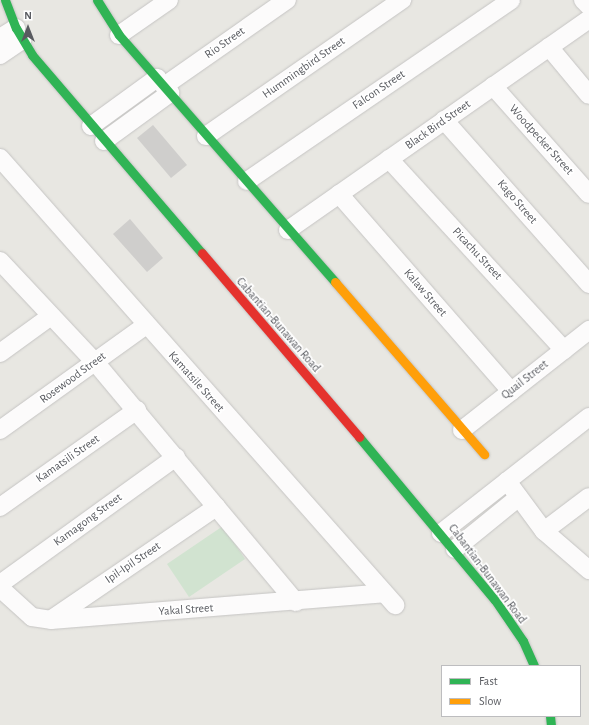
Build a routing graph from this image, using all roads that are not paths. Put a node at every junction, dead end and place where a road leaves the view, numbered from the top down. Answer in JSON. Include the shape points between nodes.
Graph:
{"nodes":[{"id":1,"x":5,"y":0,"type":"edge"},
{"id":2,"x":98,"y":0,"type":"edge"},
{"id":3,"x":169,"y":0,"type":"edge"},
{"id":4,"x":287,"y":0,"type":"edge"},
{"id":5,"x":402,"y":0,"type":"edge"},
{"id":6,"x":511,"y":0,"type":"edge"},
{"id":7,"x":583,"y":0,"type":"edge"},
{"id":8,"x":589,"y":6,"type":"edge"},
{"id":9,"x":589,"y":19,"type":"edge"},
{"id":10,"x":19,"y":34,"type":"junction"},
{"id":11,"x":119,"y":35,"type":"junction"},
{"id":12,"x":0,"y":38,"type":"edge"},
{"id":13,"x":549,"y":47,"type":"junction"},
{"id":14,"x":0,"y":55,"type":"edge"},
{"id":15,"x":163,"y":86,"type":"junction"},
{"id":16,"x":493,"y":86,"type":"junction"},
{"id":17,"x":589,"y":95,"type":"edge"},
{"id":18,"x":444,"y":120,"type":"junction"},
{"id":19,"x":91,"y":126,"type":"junction"},
{"id":20,"x":206,"y":136,"type":"junction"},
{"id":21,"x":104,"y":141,"type":"junction"},
{"id":22,"x":0,"y":158,"type":"edge"},
{"id":23,"x":389,"y":159,"type":"junction"},
{"id":24,"x":247,"y":181,"type":"junction"},
{"id":25,"x":339,"y":194,"type":"junction"},
{"id":26,"x":589,"y":194,"type":"edge"},
{"id":27,"x":288,"y":230,"type":"junction"},
{"id":28,"x":3,"y":269,"type":"edge"},
{"id":29,"x":589,"y":284,"type":"edge"},
{"id":30,"x":51,"y":316,"type":"junction"},
{"id":31,"x":146,"y":325,"type":"junction"},
{"id":32,"x":589,"y":330,"type":"edge"},
{"id":33,"x":564,"y":350,"type":"junction"},
{"id":34,"x":0,"y":353,"type":"edge"},
{"id":35,"x":95,"y":362,"type":"junction"},
{"id":36,"x":511,"y":391,"type":"junction"},
{"id":37,"x":137,"y":410,"type":"junction"},
{"id":38,"x":589,"y":417,"type":"edge"},
{"id":39,"x":0,"y":430,"type":"edge"},
{"id":40,"x":462,"y":430,"type":"junction"},
{"id":41,"x":484,"y":454,"type":"dead end"},
{"id":42,"x":176,"y":456,"type":"junction"},
{"id":43,"x":507,"y":481,"type":"junction"},
{"id":44,"x":519,"y":497,"type":"junction"},
{"id":45,"x":589,"y":497,"type":"edge"},
{"id":46,"x":0,"y":507,"type":"edge"},
{"id":47,"x":216,"y":507,"type":"junction"},
{"id":48,"x":544,"y":531,"type":"junction"},
{"id":49,"x":441,"y":533,"type":"junction"},
{"id":50,"x":455,"y":549,"type":"junction"},
{"id":51,"x":589,"y":570,"type":"edge"},
{"id":52,"x":0,"y":584,"type":"edge"},
{"id":53,"x":0,"y":588,"type":"edge"},
{"id":54,"x":389,"y":599,"type":"joint"},
{"id":55,"x":296,"y":602,"type":"junction"},
{"id":56,"x":51,"y":620,"type":"junction"},
{"id":57,"x":534,"y":665,"type":"edge"}],
"edges":[{"from":1,"to":10,"type":"main road","name":"Cabantian-Bunawan Road"},
{"from":2,"to":11,"type":"main road"},
{"from":3,"to":11,"type":"street"},
{"from":4,"to":15,"type":"street","name":"Rio Street"},
{"from":5,"to":20,"type":"street","name":"Hummingbird Street"},
{"from":6,"to":24,"type":"street","name":"Falcon Street"},
{"from":7,"to":8,"type":"street"},
{"from":9,"to":13,"type":"street","name":"Black Bird Street"},
{"from":10,"to":12,"type":"street"},
{"from":10,"to":14,"type":"street"},
{"from":10,"to":19,"type":"main road","name":"Cabantian-Bunawan Road","via":[[38,63]]},
{"from":11,"to":15,"type":"main road"},
{"from":13,"to":16,"type":"street","name":"Black Bird Street"},
{"from":13,"to":17,"type":"street"},
{"from":15,"to":19,"type":"street"},
{"from":15,"to":20,"type":"main road"},
{"from":15,"to":21,"type":"street"},
{"from":16,"to":18,"type":"street","name":"Black Bird Street"},
{"from":16,"to":26,"type":"street","name":"Woodpecker Street"},
{"from":18,"to":23,"type":"street","name":"Black Bird Street"},
{"from":18,"to":29,"type":"street","name":"Kago Street"},
{"from":19,"to":21,"type":"main road","name":"Cabantian-Bunawan Road"},
{"from":20,"to":24,"type":"main road"},
{"from":21,"to":49,"type":"main road","name":"Cabantian-Bunawan Road"},
{"from":22,"to":31,"type":"street","name":"Kamatsile Street"},
{"from":23,"to":25,"type":"street","name":"Black Bird Street"},
{"from":23,"to":33,"type":"street","name":"Picachu Street"},
{"from":24,"to":27,"type":"main road"},
{"from":25,"to":27,"type":"street","name":"Black Bird Street"},
{"from":25,"to":36,"type":"street","name":"Kalaw Street"},
{"from":27,"to":40,"type":"main road"},
{"from":28,"to":30,"type":"street"},
{"from":30,"to":34,"type":"street"},
{"from":30,"to":35,"type":"street"},
{"from":31,"to":35,"type":"street","name":"Rosewood Street"},
{"from":31,"to":54,"type":"street","name":"Kamatsile Street"},
{"from":32,"to":33,"type":"street","name":"Quail Street"},
{"from":33,"to":36,"type":"street","name":"Quail Street"},
{"from":35,"to":37,"type":"street"},
{"from":35,"to":39,"type":"street","name":"Rosewood Street"},
{"from":36,"to":40,"type":"street","name":"Quail Street"},
{"from":37,"to":42,"type":"street"},
{"from":37,"to":46,"type":"street","name":"Kamatsili Street"},
{"from":38,"to":43,"type":"street"},
{"from":40,"to":41,"type":"main road"},
{"from":42,"to":47,"type":"street"},
{"from":42,"to":52,"type":"street","name":"Kamagong Street"},
{"from":43,"to":44,"type":"street"},
{"from":43,"to":49,"type":"street"},
{"from":44,"to":48,"type":"street"},
{"from":44,"to":50,"type":"street"},
{"from":45,"to":48,"type":"street"},
{"from":47,"to":55,"type":"street"},
{"from":47,"to":56,"type":"street","name":"Ipil-Ipil Street"},
{"from":48,"to":51,"type":"street"},
{"from":49,"to":50,"type":"main road","name":"Cabantian-Bunawan Road"},
{"from":50,"to":57,"type":"main road","name":"Cabantian-Bunawan Road","via":[[523,641]]},
{"from":53,"to":56,"type":"street","name":"Yakal Street","via":[[32,617]]},
{"from":54,"to":55,"type":"street","name":"Yakal Street"},
{"from":55,"to":56,"type":"street","name":"Yakal Street"}]}
